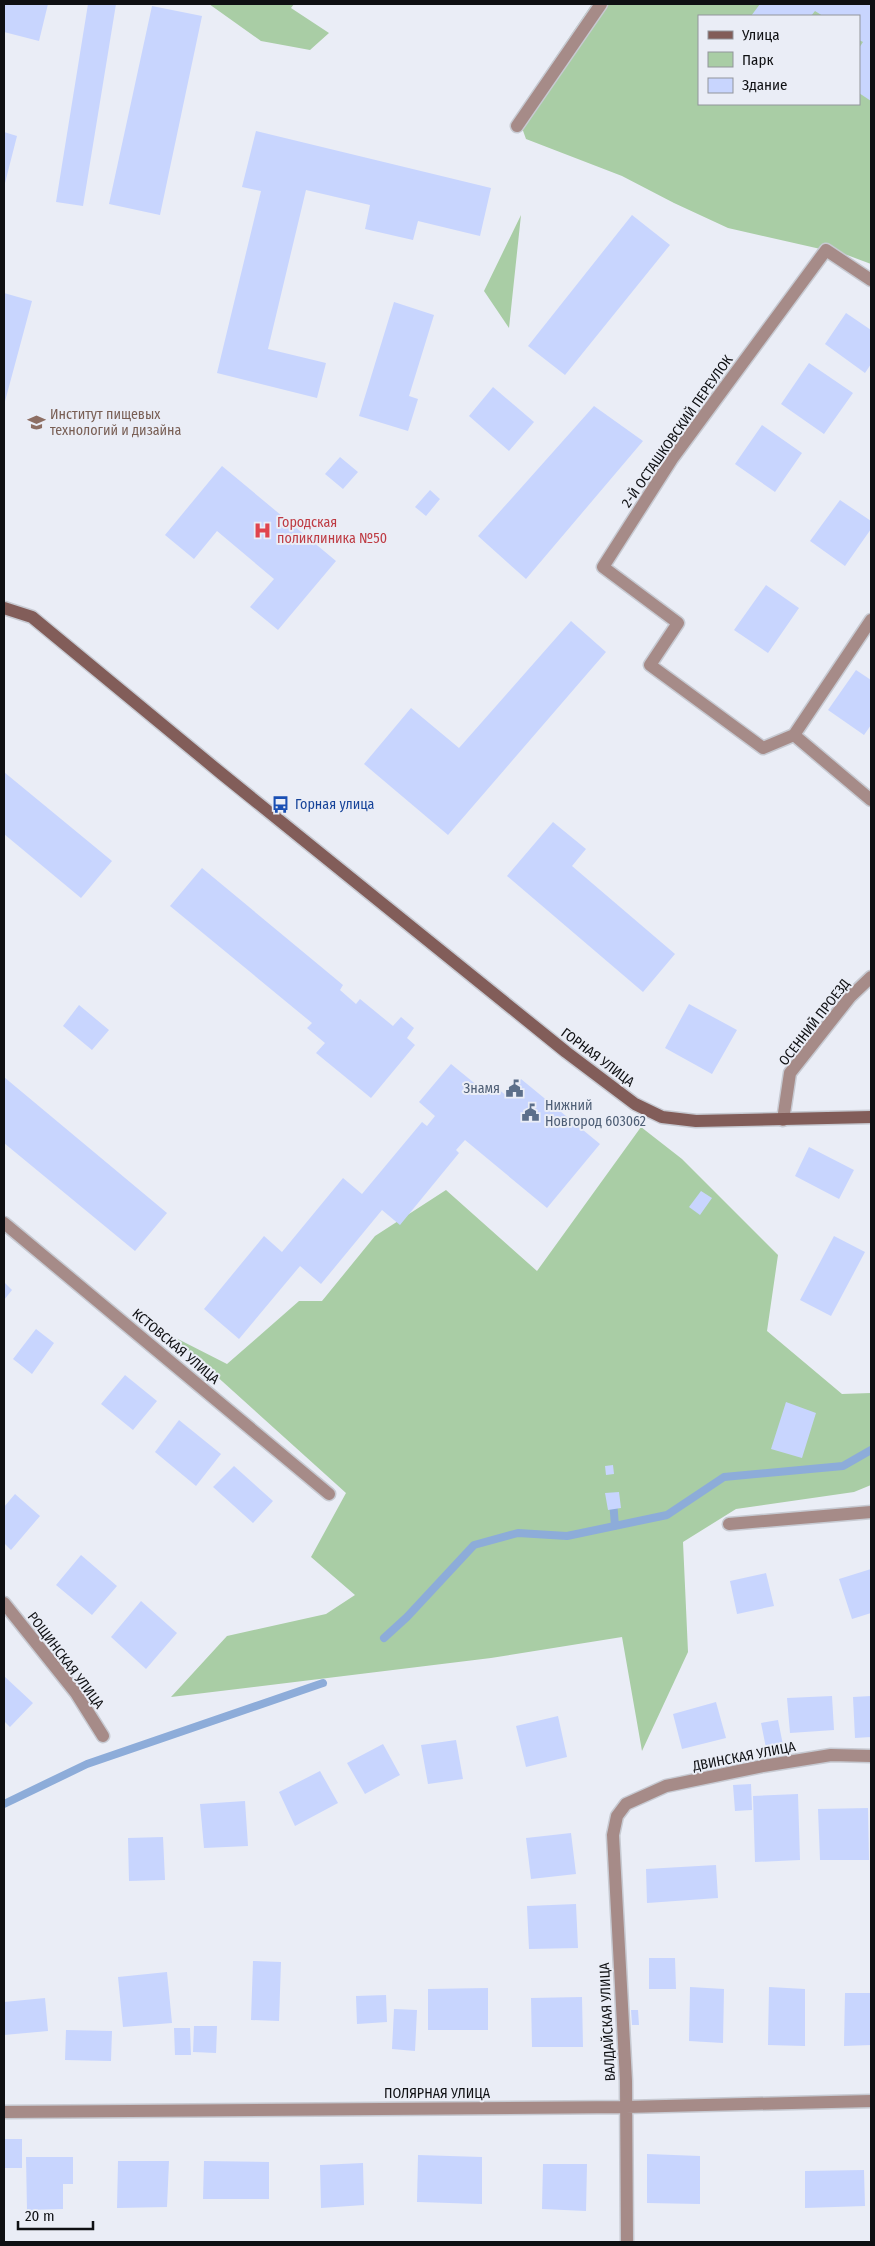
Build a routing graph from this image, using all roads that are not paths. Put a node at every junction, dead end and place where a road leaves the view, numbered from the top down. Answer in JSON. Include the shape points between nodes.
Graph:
{"nodes":[{"id":1,"x":601,"y":4,"type":"edge"},
{"id":2,"x":517,"y":126,"type":"dead end"},
{"id":3,"x":871,"y":280,"type":"edge"},
{"id":4,"x":4,"y":608,"type":"edge"},
{"id":5,"x":871,"y":620,"type":"edge"},
{"id":6,"x":794,"y":735,"type":"junction"},
{"id":7,"x":871,"y":800,"type":"edge"},
{"id":8,"x":871,"y":977,"type":"edge"},
{"id":9,"x":871,"y":1117,"type":"edge"},
{"id":10,"x":783,"y":1120,"type":"junction"},
{"id":11,"x":4,"y":1223,"type":"edge"},
{"id":12,"x":329,"y":1494,"type":"dead end"},
{"id":13,"x":871,"y":1512,"type":"edge"},
{"id":14,"x":729,"y":1524,"type":"dead end"},
{"id":15,"x":4,"y":1603,"type":"edge"},
{"id":16,"x":102,"y":1736,"type":"dead end"},
{"id":17,"x":871,"y":1756,"type":"edge"},
{"id":18,"x":626,"y":1804,"type":"joint"},
{"id":19,"x":871,"y":2101,"type":"edge"},
{"id":20,"x":626,"y":2107,"type":"junction"},
{"id":21,"x":4,"y":2112,"type":"edge"},
{"id":22,"x":626,"y":2242,"type":"edge"}],
"edges":[{"from":1,"to":2,"type":"street"},
{"from":3,"to":6,"type":"street","name":"2-Й ОСТАШКОВСКИЙ ПЕРЕУЛОК","via":[[826,250],[672,459],[603,567],[678,623],[650,665],[764,748]]},
{"from":4,"to":10,"type":"main road","name":"ГОРНАЯ УЛИЦА","via":[[32,617],[45,627],[222,774],[635,1104],[662,1117],[696,1122]]},
{"from":5,"to":6,"type":"street"},
{"from":6,"to":7,"type":"street"},
{"from":8,"to":10,"type":"street","name":"ОСЕННИЙ ПРОЕЗД","via":[[850,997],[790,1073]]},
{"from":9,"to":10,"type":"main road","name":"ГОРНАЯ УЛИЦА"},
{"from":11,"to":12,"type":"street","name":"КСТОВСКАЯ УЛИЦА"},
{"from":13,"to":14,"type":"street"},
{"from":15,"to":16,"type":"street","name":"РОЩИНСКАЯ УЛИЦА","via":[[76,1693]]},
{"from":17,"to":18,"type":"street","name":"ДВИНСКАЯ УЛИЦА","via":[[831,1755],[764,1766],[666,1786]]},
{"from":18,"to":20,"type":"street","name":"ВАЛДАЙСКАЯ УЛИЦА","via":[[617,1816],[613,1835]]},
{"from":19,"to":20,"type":"street","name":"ПОЛЯРНАЯ УЛИЦА"},
{"from":20,"to":21,"type":"street","name":"ПОЛЯРНАЯ УЛИЦА"},
{"from":20,"to":22,"type":"street","name":"ВАЛДАЙСКАЯ УЛИЦА"}]}
